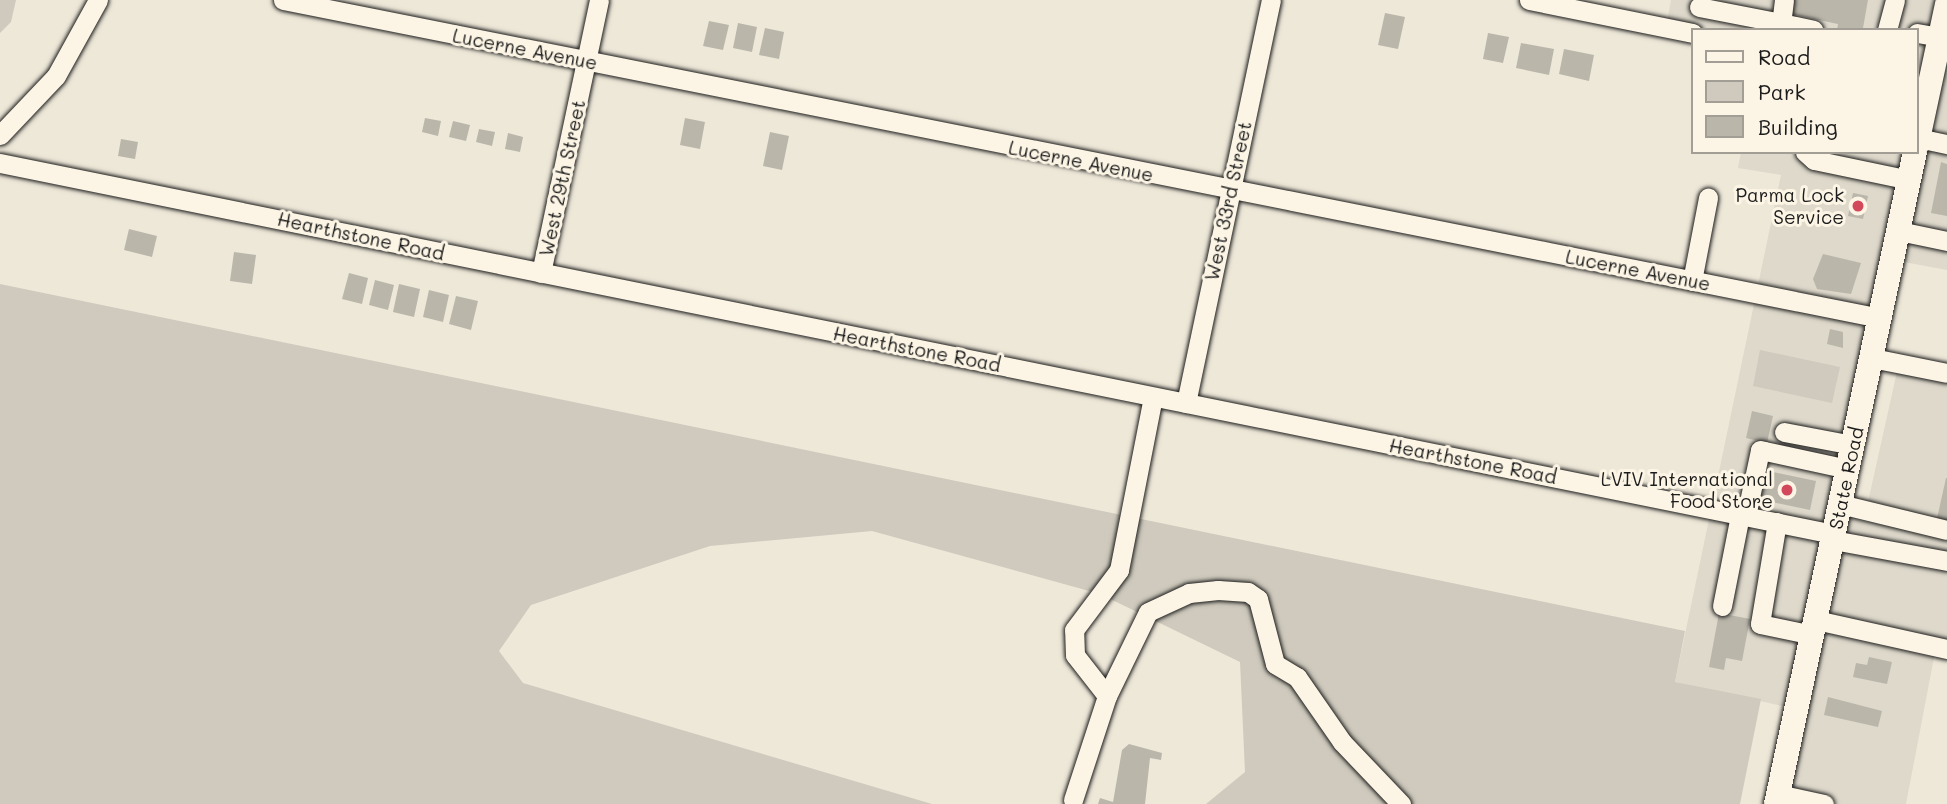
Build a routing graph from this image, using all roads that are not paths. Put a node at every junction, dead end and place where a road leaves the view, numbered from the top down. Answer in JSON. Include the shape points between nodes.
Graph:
{"nodes":[{"id":1,"x":98,"y":0,"type":"edge"},
{"id":2,"x":283,"y":0,"type":"edge"},
{"id":3,"x":599,"y":0,"type":"edge"},
{"id":4,"x":1270,"y":0,"type":"edge"},
{"id":5,"x":1529,"y":0,"type":"edge"},
{"id":6,"x":1784,"y":0,"type":"edge"},
{"id":7,"x":1895,"y":0,"type":"edge"},
{"id":8,"x":1699,"y":4,"type":"edge"},
{"id":9,"x":1947,"y":4,"type":"edge"},
{"id":10,"x":1741,"y":8,"type":"edge"},
{"id":11,"x":1781,"y":27,"type":"edge"},
{"id":12,"x":1695,"y":28,"type":"edge"},
{"id":13,"x":1893,"y":28,"type":"edge"},
{"id":14,"x":1692,"y":32,"type":"edge"},
{"id":15,"x":1929,"y":35,"type":"edge"},
{"id":16,"x":585,"y":61,"type":"junction"},
{"id":17,"x":1924,"y":81,"type":"edge"},
{"id":18,"x":1919,"y":126,"type":"edge"},
{"id":19,"x":0,"y":135,"type":"edge"},
{"id":20,"x":1919,"y":135,"type":"edge"},
{"id":21,"x":1947,"y":144,"type":"edge"},
{"id":22,"x":1807,"y":154,"type":"edge"},
{"id":23,"x":1915,"y":154,"type":"edge"},
{"id":24,"x":0,"y":163,"type":"edge"},
{"id":25,"x":1910,"y":180,"type":"junction"},
{"id":26,"x":1230,"y":191,"type":"junction"},
{"id":27,"x":1708,"y":198,"type":"dead end"},
{"id":28,"x":1899,"y":231,"type":"junction"},
{"id":29,"x":1947,"y":241,"type":"edge"},
{"id":30,"x":541,"y":273,"type":"junction"},
{"id":31,"x":1692,"y":281,"type":"junction"},
{"id":32,"x":1880,"y":318,"type":"junction"},
{"id":33,"x":1872,"y":358,"type":"junction"},
{"id":34,"x":1947,"y":373,"type":"edge"},
{"id":35,"x":1153,"y":397,"type":"junction"},
{"id":36,"x":1186,"y":403,"type":"junction"},
{"id":37,"x":1784,"y":432,"type":"dead end"},
{"id":38,"x":1809,"y":437,"type":"junction"},
{"id":39,"x":1850,"y":457,"type":"junction"},
{"id":40,"x":1805,"y":459,"type":"junction"},
{"id":41,"x":1840,"y":504,"type":"junction"},
{"id":42,"x":1743,"y":516,"type":"junction"},
{"id":43,"x":1777,"y":522,"type":"junction"},
{"id":44,"x":1947,"y":530,"type":"edge"},
{"id":45,"x":1833,"y":537,"type":"junction"},
{"id":46,"x":1947,"y":561,"type":"edge"},
{"id":47,"x":1722,"y":606,"type":"dead end"},
{"id":48,"x":1814,"y":628,"type":"junction"},
{"id":49,"x":1947,"y":649,"type":"edge"},
{"id":50,"x":1107,"y":696,"type":"junction"},
{"id":51,"x":1777,"y":799,"type":"edge"},
{"id":52,"x":1073,"y":800,"type":"dead end"},
{"id":53,"x":1401,"y":804,"type":"edge"},
{"id":54,"x":1824,"y":804,"type":"edge"}],
"edges":[{"from":1,"to":19,"type":"street","via":[[56,76]]},
{"from":2,"to":16,"type":"street","name":"Lucerne Avenue"},
{"from":3,"to":16,"type":"street","name":"West 29th Street"},
{"from":4,"to":26,"type":"street","name":"West 33rd Street"},
{"from":5,"to":14,"type":"street"},
{"from":6,"to":11,"type":"street"},
{"from":7,"to":13,"type":"street"},
{"from":8,"to":10,"type":"street"},
{"from":8,"to":12,"type":"street"},
{"from":9,"to":15,"type":"main road","name":"State Road"},
{"from":10,"to":11,"type":"street"},
{"from":15,"to":17,"type":"main road","name":"State Road"},
{"from":16,"to":26,"type":"street","name":"Lucerne Avenue"},
{"from":16,"to":30,"type":"street","name":"West 29th Street"},
{"from":17,"to":18,"type":"main road","name":"State Road"},
{"from":20,"to":21,"type":"street"},
{"from":22,"to":25,"type":"street","via":[[1814,160]]},
{"from":23,"to":25,"type":"main road","name":"State Road"},
{"from":24,"to":30,"type":"street","name":"Hearthstone Road"},
{"from":25,"to":28,"type":"main road","name":"State Road"},
{"from":26,"to":31,"type":"street","name":"Lucerne Avenue"},
{"from":26,"to":36,"type":"street","name":"West 33rd Street"},
{"from":27,"to":31,"type":"street"},
{"from":28,"to":29,"type":"street"},
{"from":28,"to":32,"type":"main road","name":"State Road"},
{"from":30,"to":35,"type":"street","name":"Hearthstone Road"},
{"from":31,"to":32,"type":"street","name":"Lucerne Avenue"},
{"from":32,"to":33,"type":"main road","name":"State Road"},
{"from":33,"to":34,"type":"street"},
{"from":33,"to":39,"type":"main road","name":"State Road"},
{"from":35,"to":36,"type":"street","name":"Hearthstone Road"},
{"from":35,"to":50,"type":"street","via":[[1119,570],[1074,630],[1075,656]]},
{"from":36,"to":42,"type":"street","name":"Hearthstone Road"},
{"from":37,"to":38,"type":"street"},
{"from":38,"to":39,"type":"street"},
{"from":38,"to":40,"type":"street"},
{"from":39,"to":40,"type":"street"},
{"from":39,"to":41,"type":"main road","name":"State Road"},
{"from":40,"to":42,"type":"street","via":[[1760,450]]},
{"from":41,"to":44,"type":"street"},
{"from":41,"to":45,"type":"main road","name":"State Road"},
{"from":42,"to":43,"type":"street","name":"Hearthstone Road"},
{"from":42,"to":47,"type":"street"},
{"from":43,"to":45,"type":"street","name":"Hearthstone Road"},
{"from":43,"to":48,"type":"street","via":[[1760,624]]},
{"from":45,"to":46,"type":"street","name":"Hearthstone Road"},
{"from":45,"to":48,"type":"main road","name":"State Road"},
{"from":48,"to":49,"type":"street"},
{"from":48,"to":51,"type":"main road","name":"State Road"},
{"from":50,"to":52,"type":"street"},
{"from":50,"to":53,"type":"street","via":[[1139,626],[1159,602],[1189,593],[1248,592],[1265,614],[1275,664],[1297,677],[1342,742]]},
{"from":51,"to":54,"type":"street"}]}
